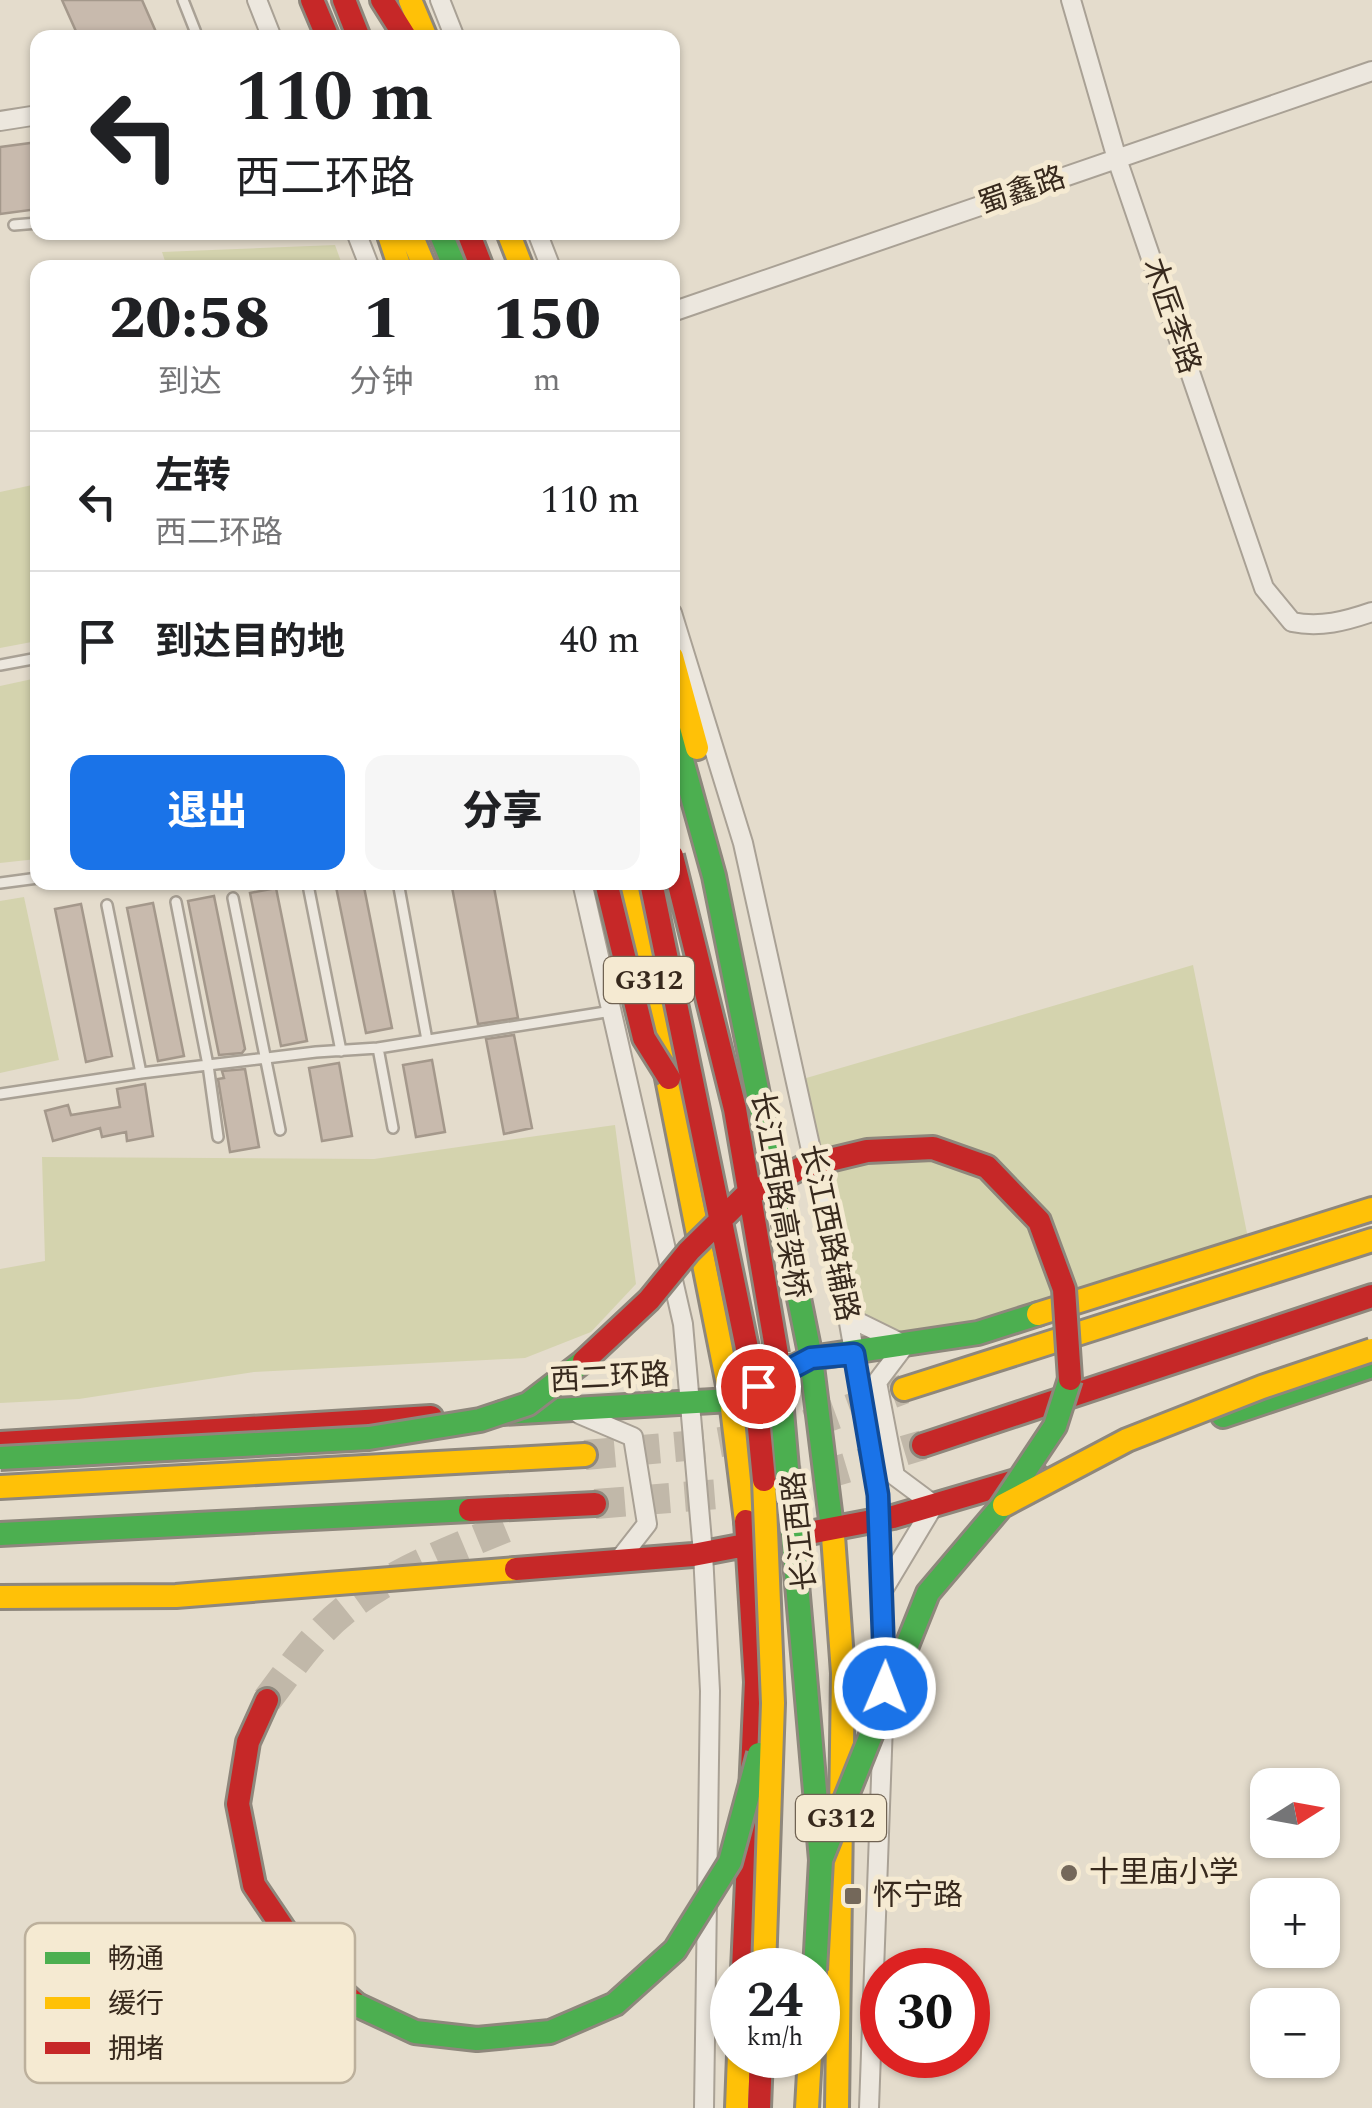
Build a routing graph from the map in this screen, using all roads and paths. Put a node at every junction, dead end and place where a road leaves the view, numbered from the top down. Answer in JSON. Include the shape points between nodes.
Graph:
{"nodes":[{"id":1,"x":182,"y":0,"type":"edge"},
{"id":2,"x":257,"y":0,"type":"edge"},
{"id":3,"x":312,"y":0,"type":"edge"},
{"id":4,"x":335,"y":0,"type":"edge"},
{"id":5,"x":344,"y":0,"type":"edge"},
{"id":6,"x":372,"y":0,"type":"edge"},
{"id":7,"x":382,"y":0,"type":"edge"},
{"id":8,"x":410,"y":0,"type":"edge"},
{"id":9,"x":440,"y":0,"type":"edge"},
{"id":10,"x":1071,"y":0,"type":"edge"},
{"id":11,"x":195,"y":30,"type":"edge"},
{"id":12,"x":269,"y":30,"type":"edge"},
{"id":13,"x":325,"y":30,"type":"edge"},
{"id":14,"x":339,"y":30,"type":"edge"},
{"id":15,"x":356,"y":30,"type":"edge"},
{"id":16,"x":385,"y":30,"type":"edge"},
{"id":17,"x":401,"y":30,"type":"edge"},
{"id":18,"x":423,"y":30,"type":"edge"},
{"id":19,"x":452,"y":30,"type":"edge"},
{"id":20,"x":1372,"y":71,"type":"edge"},
{"id":21,"x":0,"y":99,"type":"edge"},
{"id":22,"x":30,"y":117,"type":"edge"},
{"id":23,"x":2,"y":121,"type":"edge"},
{"id":24,"x":1117,"y":159,"type":"junction"},
{"id":25,"x":30,"y":224,"type":"edge"},
{"id":26,"x":14,"y":225,"type":"dead end"},
{"id":27,"x":680,"y":309,"type":"edge"},
{"id":28,"x":1372,"y":612,"type":"edge"},
{"id":29,"x":680,"y":639,"type":"edge"},
{"id":30,"x":30,"y":659,"type":"edge"},
{"id":31,"x":0,"y":665,"type":"edge"},
{"id":32,"x":680,"y":687,"type":"edge"},
{"id":33,"x":680,"y":753,"type":"edge"},
{"id":34,"x":30,"y":879,"type":"edge"},
{"id":35,"x":0,"y":883,"type":"edge"},
{"id":36,"x":680,"y":888,"type":"edge"},
{"id":37,"x":308,"y":890,"type":"dead end"},
{"id":38,"x":399,"y":890,"type":"edge"},
{"id":39,"x":584,"y":890,"type":"edge"},
{"id":40,"x":608,"y":890,"type":"edge"},
{"id":41,"x":630,"y":890,"type":"edge"},
{"id":42,"x":652,"y":890,"type":"edge"},
{"id":43,"x":233,"y":898,"type":"dead end"},
{"id":44,"x":176,"y":902,"type":"dead end"},
{"id":45,"x":107,"y":905,"type":"dead end"},
{"id":46,"x":612,"y":1011,"type":"junction"},
{"id":47,"x":427,"y":1040,"type":"junction"},
{"id":48,"x":747,"y":1041,"type":"junction"},
{"id":49,"x":378,"y":1048,"type":"junction"},
{"id":50,"x":341,"y":1050,"type":"junction"},
{"id":51,"x":266,"y":1058,"type":"junction"},
{"id":52,"x":208,"y":1065,"type":"junction"},
{"id":53,"x":141,"y":1073,"type":"junction"},
{"id":54,"x":669,"y":1078,"type":"junction"},
{"id":55,"x":0,"y":1094,"type":"edge"},
{"id":56,"x":393,"y":1128,"type":"dead end"},
{"id":57,"x":280,"y":1130,"type":"dead end"},
{"id":58,"x":218,"y":1137,"type":"dead end"},
{"id":59,"x":1372,"y":1209,"type":"edge"},
{"id":60,"x":1372,"y":1240,"type":"edge"},
{"id":61,"x":1372,"y":1296,"type":"edge"},
{"id":62,"x":848,"y":1316,"type":"junction"},
{"id":63,"x":905,"y":1346,"type":"junction"},
{"id":64,"x":1372,"y":1350,"type":"edge"},
{"id":65,"x":854,"y":1354,"type":"junction"},
{"id":66,"x":811,"y":1358,"type":"junction"},
{"id":67,"x":1372,"y":1366,"type":"edge"},
{"id":68,"x":904,"y":1389,"type":"tunnel mouth"},
{"id":69,"x":731,"y":1400,"type":"junction"},
{"id":70,"x":690,"y":1404,"type":"junction"},
{"id":71,"x":571,"y":1410,"type":"junction"},
{"id":72,"x":0,"y":1443,"type":"edge"},
{"id":73,"x":923,"y":1445,"type":"tunnel mouth"},
{"id":74,"x":585,"y":1455,"type":"tunnel mouth"},
{"id":75,"x":0,"y":1458,"type":"edge"},
{"id":76,"x":0,"y":1487,"type":"edge"},
{"id":77,"x":594,"y":1504,"type":"tunnel mouth"},
{"id":78,"x":566,"y":1505,"type":"junction"},
{"id":79,"x":934,"y":1505,"type":"junction"},
{"id":80,"x":1001,"y":1507,"type":"junction"},
{"id":81,"x":880,"y":1520,"type":"junction"},
{"id":82,"x":512,"y":1525,"type":"tunnel mouth"},
{"id":83,"x":832,"y":1529,"type":"junction"},
{"id":84,"x":0,"y":1534,"type":"edge"},
{"id":85,"x":749,"y":1546,"type":"junction"},
{"id":86,"x":703,"y":1553,"type":"junction"},
{"id":87,"x":618,"y":1561,"type":"junction"},
{"id":88,"x":883,"y":1590,"type":"junction"},
{"id":89,"x":0,"y":1598,"type":"edge"},
{"id":90,"x":266,"y":1700,"type":"tunnel mouth"},
{"id":91,"x":773,"y":1703,"type":"junction"},
{"id":92,"x":821,"y":1860,"type":"junction"},
{"id":93,"x":280,"y":1923,"type":"edge"},
{"id":94,"x":744,"y":1948,"type":"edge"},
{"id":95,"x":765,"y":1948,"type":"edge"},
{"id":96,"x":816,"y":1948,"type":"edge"},
{"id":97,"x":355,"y":2003,"type":"edge"},
{"id":98,"x":739,"y":2078,"type":"edge"},
{"id":99,"x":760,"y":2078,"type":"edge"},
{"id":100,"x":809,"y":2078,"type":"edge"},
{"id":101,"x":704,"y":2108,"type":"edge"},
{"id":102,"x":737,"y":2108,"type":"edge"},
{"id":103,"x":759,"y":2108,"type":"edge"},
{"id":104,"x":807,"y":2108,"type":"edge"},
{"id":105,"x":836,"y":2108,"type":"edge"},
{"id":106,"x":869,"y":2108,"type":"edge"}],
"edges":[{"from":1,"to":11,"type":"lane"},
{"from":2,"to":12,"type":"street"},
{"from":3,"to":13,"type":"highway"},
{"from":4,"to":14,"type":"highway"},
{"from":5,"to":15,"type":"highway"},
{"from":6,"to":16,"type":"highway"},
{"from":7,"to":17,"type":"highway"},
{"from":8,"to":18,"type":"highway"},
{"from":9,"to":19,"type":"street"},
{"from":10,"to":24,"type":"street","name":"木匠李路"},
{"from":20,"to":24,"type":"street","name":"蜀鑫路"},
{"from":21,"to":23,"type":"street"},
{"from":22,"to":23,"type":"street"},
{"from":24,"to":27,"type":"street","name":"蜀鑫路"},
{"from":24,"to":28,"type":"street","name":"木匠李路","via":[[1264,588],[1292,622],[1310,626]]},
{"from":25,"to":26,"type":"lane"},
{"from":29,"to":62,"type":"street","name":"长江西路辅路","via":[[743,843]]},
{"from":30,"to":31,"type":"lane"},
{"from":32,"to":48,"type":"highway","via":[[727,860]]},
{"from":33,"to":48,"type":"highway","name":"长江西路","number":"G312","via":[[714,876]]},
{"from":34,"to":35,"type":"lane"},
{"from":36,"to":92,"type":"highway","name":"长江西路高架桥","bridge":true,"via":[[735,1109],[782,1381]]},
{"from":37,"to":50,"type":"lane"},
{"from":38,"to":47,"type":"lane"},
{"from":39,"to":46,"type":"street"},
{"from":40,"to":54,"type":"highway","bridge":true,"via":[[644,1038]]},
{"from":41,"to":54,"type":"highway","name":"长江西路","number":"G312"},
{"from":42,"to":91,"type":"highway","name":"长江西路高架桥","bridge":true,"via":[[754,1387],[768,1522]]},
{"from":43,"to":51,"type":"lane"},
{"from":44,"to":52,"type":"lane"},
{"from":45,"to":53,"type":"lane"},
{"from":46,"to":47,"type":"lane"},
{"from":46,"to":70,"type":"street","via":[[683,1324]]},
{"from":47,"to":49,"type":"lane"},
{"from":48,"to":66,"type":"highway","name":"长江西路","number":"G312"},
{"from":49,"to":50,"type":"lane"},
{"from":49,"to":56,"type":"lane"},
{"from":50,"to":51,"type":"lane"},
{"from":51,"to":52,"type":"lane"},
{"from":51,"to":57,"type":"lane"},
{"from":52,"to":53,"type":"lane"},
{"from":52,"to":58,"type":"lane"},
{"from":53,"to":55,"type":"lane"},
{"from":54,"to":69,"type":"highway","name":"长江西路","number":"G312"},
{"from":59,"to":63,"type":"highway","name":"西二环路","via":[[978,1333]]},
{"from":60,"to":68,"type":"highway"},
{"from":61,"to":73,"type":"highway"},
{"from":62,"to":63,"type":"street"},
{"from":62,"to":65,"type":"street","name":"长江西路辅路"},
{"from":63,"to":65,"type":"highway","name":"西二环路"},
{"from":63,"to":79,"type":"street","via":[[877,1382],[895,1476]]},
{"from":64,"to":80,"type":"highway","bridge":true,"via":[[1127,1440]]},
{"from":65,"to":66,"type":"highway","name":"西二环路"},
{"from":65,"to":81,"type":"street","name":"长江西路辅路"},
{"from":66,"to":69,"type":"highway","name":"西二环路"},
{"from":66,"to":83,"type":"highway","name":"长江西路","number":"G312"},
{"from":67,"to":79,"type":"highway"},
{"from":69,"to":70,"type":"highway","name":"西二环路"},
{"from":69,"to":85,"type":"highway","name":"长江西路","number":"G312"},
{"from":70,"to":71,"type":"highway","name":"西二环路"},
{"from":70,"to":86,"type":"street"},
{"from":71,"to":72,"type":"highway","name":"西二环路"},
{"from":71,"to":87,"type":"street","via":[[633,1436],[647,1524]]},
{"from":74,"to":76,"type":"highway"},
{"from":75,"to":80,"type":"highway","bridge":true,"via":[[369,1438],[480,1420],[528,1404],[578,1367],[744,1197],[805,1166],[867,1152],[933,1148],[988,1167],[1040,1220],[1064,1289],[1071,1375],[1055,1426]]},
{"from":77,"to":78,"type":"highway"},
{"from":78,"to":82,"type":"highway"},
{"from":78,"to":84,"type":"highway"},
{"from":79,"to":81,"type":"highway"},
{"from":79,"to":88,"type":"street"},
{"from":80,"to":92,"type":"highway","bridge":true,"via":[[928,1594]]},
{"from":81,"to":83,"type":"highway"},
{"from":81,"to":88,"type":"street","name":"长江西路辅路"},
{"from":83,"to":85,"type":"highway"},
{"from":83,"to":105,"type":"highway","name":"长江西路","number":"G312","via":[[844,1673]]},
{"from":85,"to":86,"type":"highway"},
{"from":85,"to":94,"type":"highway","name":"长江西路","number":"G312","via":[[756,1682]]},
{"from":86,"to":87,"type":"highway"},
{"from":86,"to":101,"type":"street","via":[[710,1691]]},
{"from":87,"to":89,"type":"highway","via":[[176,1596]]},
{"from":88,"to":106,"type":"street","name":"长江西路辅路"},
{"from":90,"to":93,"type":"highway","bridge":true,"via":[[248,1742],[238,1804],[254,1885]]},
{"from":91,"to":95,"type":"highway","name":"长江西路高架桥","bridge":true},
{"from":91,"to":97,"type":"highway","bridge":true,"via":[[730,1862],[675,1950],[614,2004],[550,2032],[477,2039],[414,2032]]},
{"from":92,"to":96,"type":"highway","name":"长江西路高架桥","bridge":true},
{"from":98,"to":102,"type":"highway"},
{"from":99,"to":103,"type":"highway"},
{"from":100,"to":104,"type":"highway"}]}
